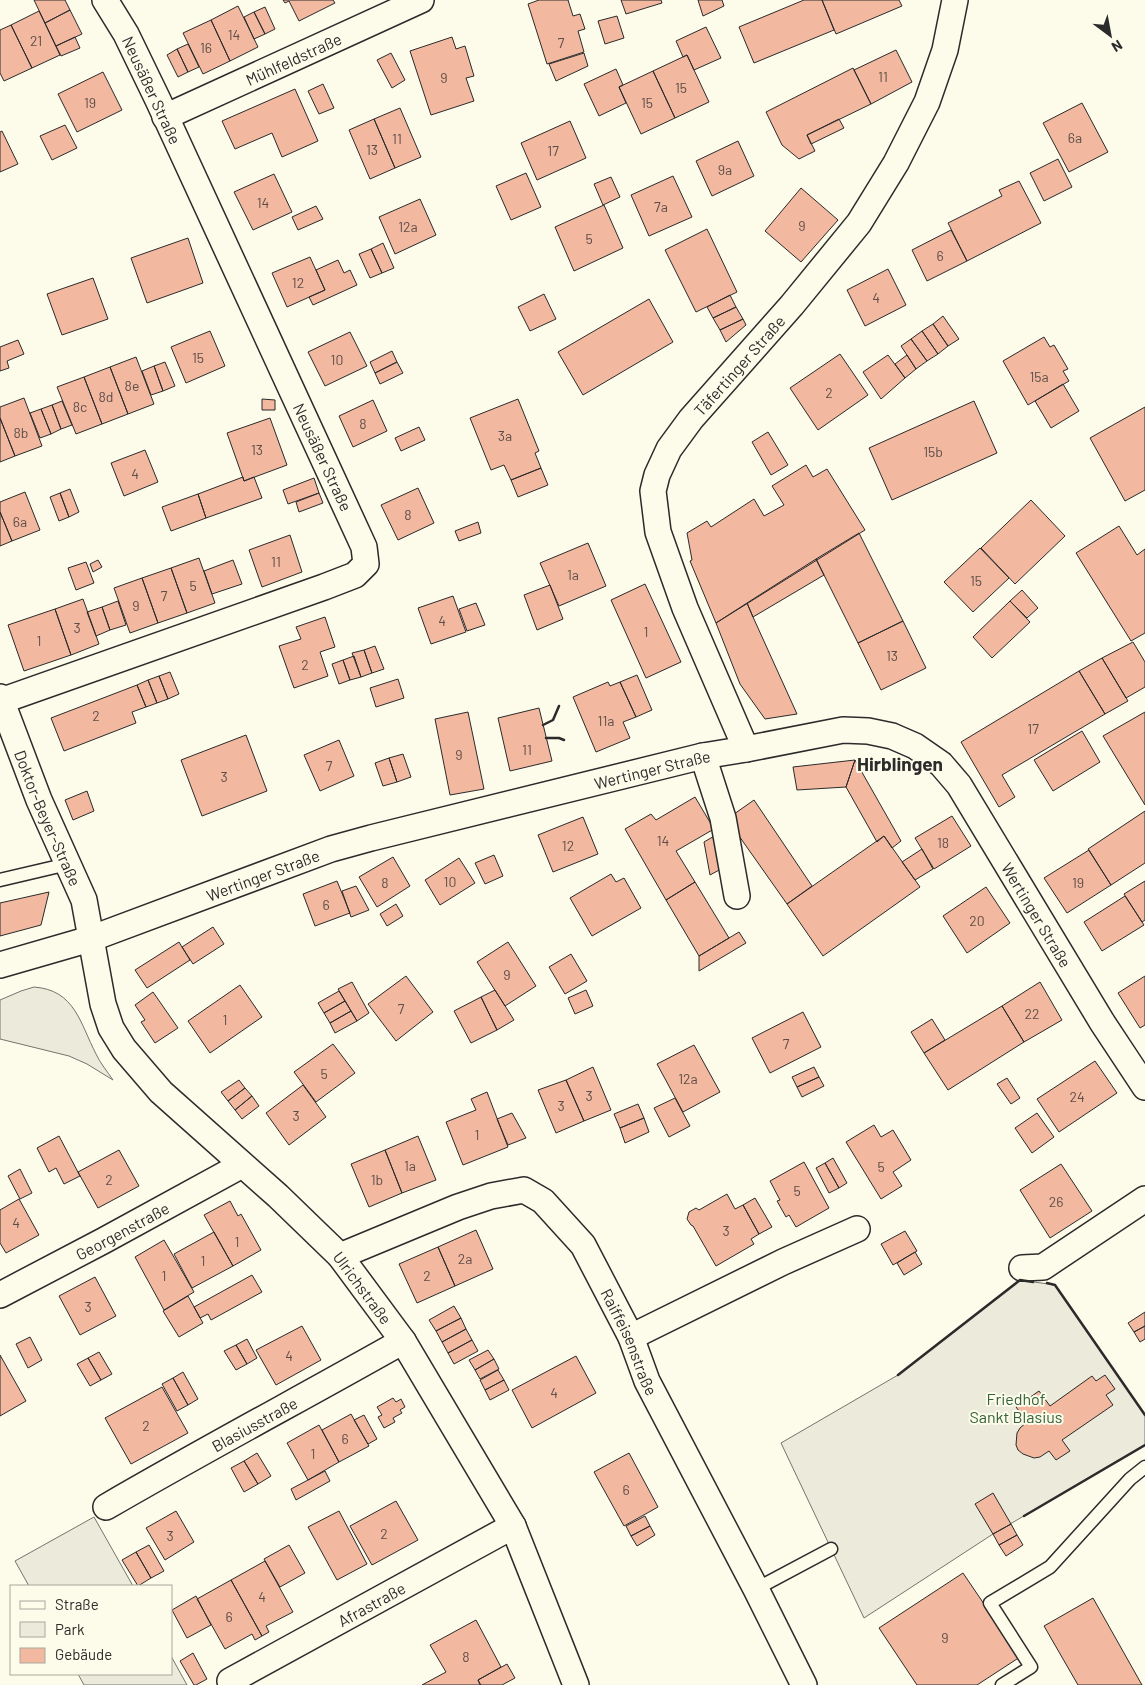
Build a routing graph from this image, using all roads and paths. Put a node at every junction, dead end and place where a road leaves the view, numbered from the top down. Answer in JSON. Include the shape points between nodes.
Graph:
{"nodes":[{"id":1,"x":105,"y":0,"type":"edge"},
{"id":2,"x":420,"y":0,"type":"edge"},
{"id":3,"x":955,"y":0,"type":"edge"},
{"id":4,"x":166,"y":117,"type":"junction"},
{"id":5,"x":1,"y":699,"type":"edge"},
{"id":6,"x":746,"y":749,"type":"junction"},
{"id":7,"x":703,"y":756,"type":"junction"},
{"id":8,"x":68,"y":864,"type":"junction"},
{"id":9,"x":0,"y":880,"type":"edge"},
{"id":10,"x":737,"y":896,"type":"dead end"},
{"id":11,"x":90,"y":939,"type":"junction"},
{"id":12,"x":0,"y":965,"type":"edge"},
{"id":13,"x":1145,"y":1087,"type":"edge"},
{"id":14,"x":242,"y":1165,"type":"junction"},
{"id":15,"x":1145,"y":1199,"type":"edge"},
{"id":16,"x":858,"y":1229,"type":"dead end"},
{"id":17,"x":340,"y":1256,"type":"junction"},
{"id":18,"x":1022,"y":1268,"type":"dead end"},
{"id":19,"x":0,"y":1295,"type":"edge"},
{"id":20,"x":631,"y":1337,"type":"junction"},
{"id":21,"x":403,"y":1341,"type":"junction"},
{"id":22,"x":1145,"y":1467,"type":"edge"},
{"id":23,"x":106,"y":1507,"type":"dead end"},
{"id":24,"x":513,"y":1526,"type":"junction"},
{"id":25,"x":832,"y":1548,"type":"dead end"},
{"id":26,"x":756,"y":1590,"type":"junction"},
{"id":27,"x":230,"y":1681,"type":"dead end"},
{"id":28,"x":576,"y":1685,"type":"edge"},
{"id":29,"x":804,"y":1685,"type":"edge"},
{"id":30,"x":1002,"y":1685,"type":"edge"}],
"edges":[{"from":1,"to":4,"type":"street","name":"Neusäßer Straße","via":[[126,34]]},
{"from":2,"to":4,"type":"street","name":"Mühlfeldstraße"},
{"from":3,"to":6,"type":"street","name":"Täfertinger Straße","via":[[945,50],[927,102],[896,163],[859,223],[691,419],[669,449],[657,475],[654,491],[658,532],[685,608]]},
{"from":4,"to":5,"type":"street","name":"Neusäßer Straße","via":[[364,547],[366,564],[355,575],[324,587]]},
{"from":5,"to":8,"type":"street","name":"Doktor-Beyer-Straße","via":[[39,800]]},
{"from":6,"to":7,"type":"street","name":"Wertinger Straße"},
{"from":6,"to":13,"type":"street","name":"Wertinger Straße","via":[[843,730],[868,731],[892,736],[915,746],[941,764],[959,785]]},
{"from":7,"to":10,"type":"street","via":[[723,818]]},
{"from":7,"to":11,"type":"street","name":"Wertinger Straße","via":[[331,850]]},
{"from":8,"to":9,"type":"lane"},
{"from":8,"to":11,"type":"street","name":"Doktor-Beyer-Straße","via":[[84,900]]},
{"from":11,"to":12,"type":"street","name":"Wertinger Straße"},
{"from":11,"to":14,"type":"street","name":"Ulrichstraße","via":[[103,1004],[111,1028],[124,1049],[160,1092]]},
{"from":14,"to":17,"type":"street","name":"Ulrichstraße"},
{"from":14,"to":19,"type":"street","name":"Georgenstraße"},
{"from":15,"to":18,"type":"street","via":[[1043,1267]]},
{"from":16,"to":20,"type":"street"},
{"from":17,"to":20,"type":"street","name":"Raiffeisenstraße","via":[[458,1207],[524,1190],[543,1201],[583,1245]]},
{"from":17,"to":21,"type":"street","name":"Ulrichstraße"},
{"from":20,"to":26,"type":"street","name":"Raiffeisenstraße","via":[[647,1381]]},
{"from":21,"to":23,"type":"street","name":"Blasiusstraße"},
{"from":21,"to":24,"type":"street","name":"Ulrichstraße"},
{"from":22,"to":30,"type":"lane","via":[[1130,1479],[1050,1567],[990,1603],[1031,1666]]},
{"from":24,"to":27,"type":"street","name":"Afrastraße"},
{"from":24,"to":28,"type":"street","name":"Ulrichstraße"},
{"from":25,"to":26,"type":"lane"},
{"from":26,"to":29,"type":"street","name":"Raiffeisenstraße"}]}
